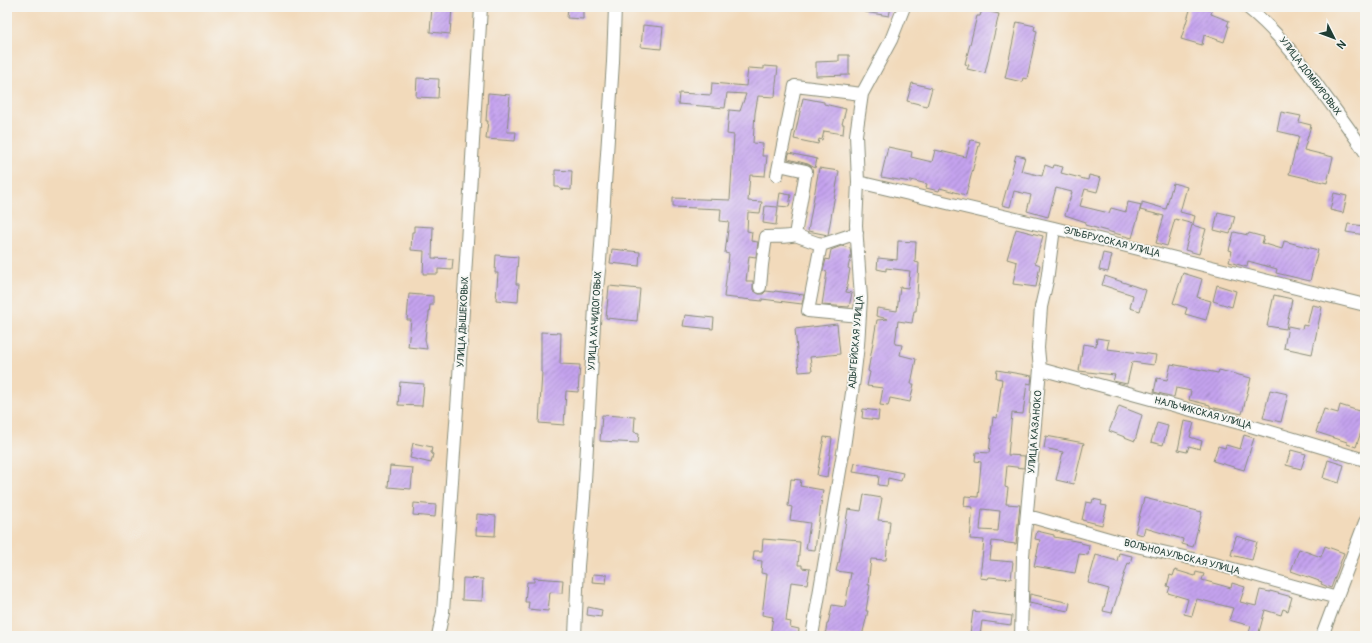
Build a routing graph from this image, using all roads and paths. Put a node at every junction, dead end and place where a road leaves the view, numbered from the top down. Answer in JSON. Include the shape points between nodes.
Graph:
{"nodes":[{"id":1,"x":481,"y":7,"type":"edge"},
{"id":2,"x":615,"y":7,"type":"edge"},
{"id":3,"x":904,"y":7,"type":"edge"},
{"id":4,"x":1246,"y":7,"type":"edge"},
{"id":5,"x":862,"y":94,"type":"junction"},
{"id":6,"x":1365,"y":152,"type":"edge"},
{"id":7,"x":858,"y":182,"type":"junction"},
{"id":8,"x":1054,"y":228,"type":"junction"},
{"id":9,"x":857,"y":233,"type":"junction"},
{"id":10,"x":795,"y":235,"type":"junction"},
{"id":11,"x":821,"y":244,"type":"junction"},
{"id":12,"x":760,"y":287,"type":"dead end"},
{"id":13,"x":1365,"y":305,"type":"edge"},
{"id":14,"x":860,"y":316,"type":"junction"},
{"id":15,"x":1040,"y":370,"type":"junction"},
{"id":16,"x":1365,"y":460,"type":"edge"},
{"id":17,"x":1028,"y":516,"type":"junction"},
{"id":18,"x":1365,"y":522,"type":"edge"},
{"id":19,"x":1337,"y":598,"type":"junction"},
{"id":20,"x":438,"y":636,"type":"edge"},
{"id":21,"x":575,"y":636,"type":"edge"},
{"id":22,"x":812,"y":636,"type":"edge"},
{"id":23,"x":1021,"y":636,"type":"edge"},
{"id":24,"x":1322,"y":636,"type":"edge"}],
"edges":[{"from":1,"to":20,"type":"street","name":"УЛИЦА ДЫШЕКОВЫХ","via":[[458,394],[443,612]]},
{"from":2,"to":21,"type":"street","name":"УЛИЦА ХАЧИДОГОВЫХ"},
{"from":3,"to":5,"type":"street","name":"АДЫГЕЙСКАЯ УЛИЦА","via":[[879,65]]},
{"from":4,"to":6,"type":"street","name":"УЛИЦА ДОМБИРОВЫХ","via":[[1284,40]]},
{"from":5,"to":7,"type":"street","name":"АДЫГЕЙСКАЯ УЛИЦА","via":[[856,135]]},
{"from":5,"to":10,"type":"street","via":[[794,86],[778,170],[806,172]]},
{"from":7,"to":8,"type":"street","name":"ЭЛЬБРУССКАЯ УЛИЦА"},
{"from":7,"to":9,"type":"street","name":"АДЫГЕЙСКАЯ УЛИЦА"},
{"from":8,"to":13,"type":"street","name":"ЭЛЬБРУССКАЯ УЛИЦА"},
{"from":8,"to":15,"type":"street","name":"УЛИЦА КАЗАНОКО","via":[[1041,307],[1038,348]]},
{"from":9,"to":11,"type":"street"},
{"from":9,"to":14,"type":"street","name":"АДЫГЕЙСКАЯ УЛИЦА"},
{"from":10,"to":11,"type":"street"},
{"from":10,"to":12,"type":"street","via":[[766,237]]},
{"from":11,"to":14,"type":"street","via":[[808,311]]},
{"from":14,"to":22,"type":"street","name":"АДЫГЕЙСКАЯ УЛИЦА","via":[[845,440]]},
{"from":15,"to":16,"type":"street","name":"НАЛЬЧИКСКАЯ УЛИЦА","via":[[1254,426]]},
{"from":15,"to":17,"type":"street","name":"УЛИЦА КАЗАНОКО"},
{"from":17,"to":19,"type":"street","name":"ВОЛЬНОАУЛЬСКАЯ УЛИЦА"},
{"from":17,"to":23,"type":"street","name":"УЛИЦА КАЗАНОКО","via":[[1023,556]]},
{"from":18,"to":19,"type":"street"},
{"from":19,"to":24,"type":"street"}]}
